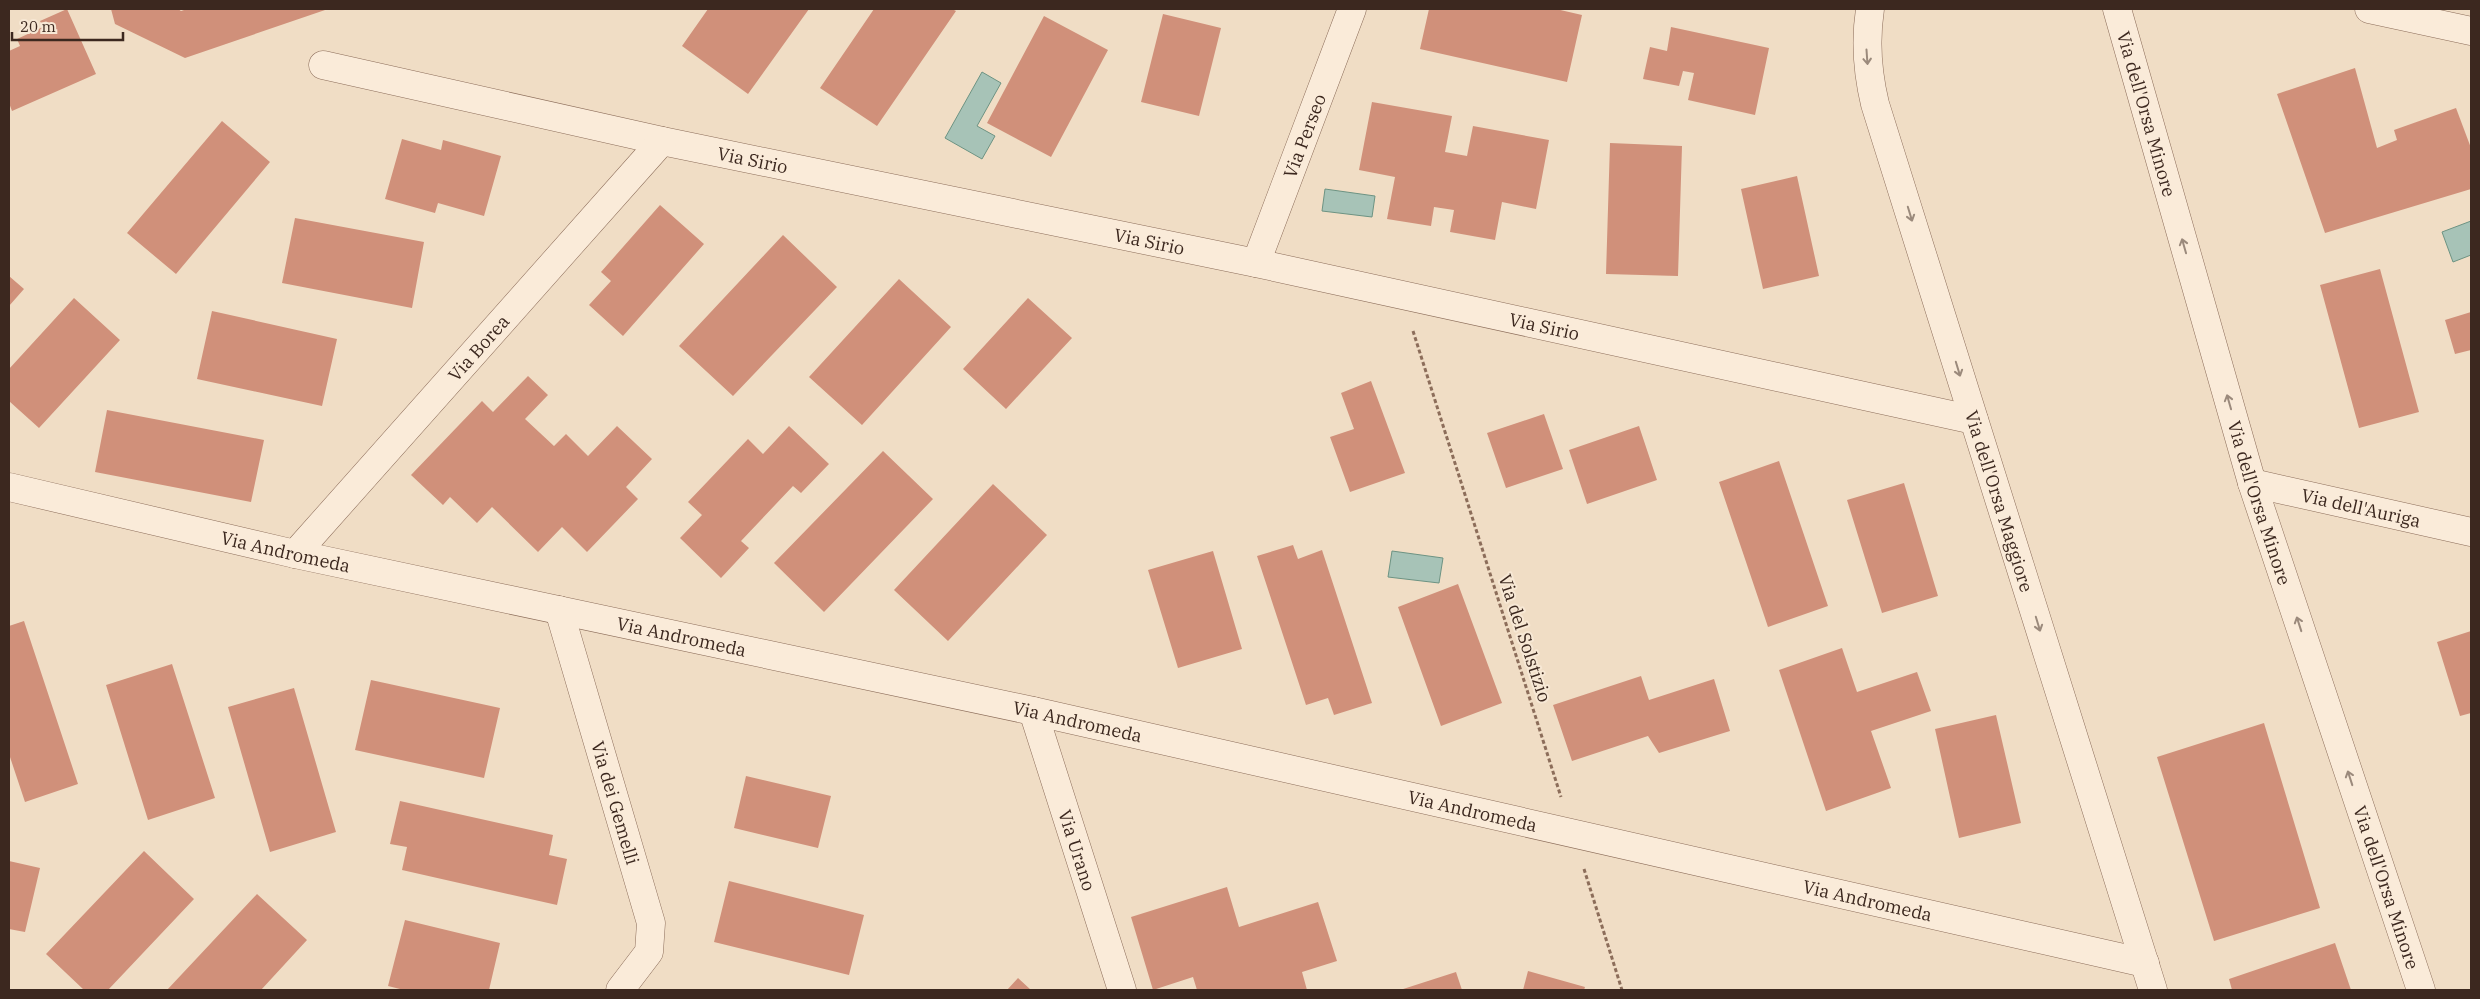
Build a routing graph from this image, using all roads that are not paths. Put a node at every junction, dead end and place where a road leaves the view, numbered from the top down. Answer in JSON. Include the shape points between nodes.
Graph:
{"nodes":[{"id":1,"x":1352,"y":9,"type":"edge"},
{"id":2,"x":1870,"y":9,"type":"edge"},
{"id":3,"x":2117,"y":9,"type":"edge"},
{"id":4,"x":2368,"y":9,"type":"edge"},
{"id":5,"x":2471,"y":31,"type":"edge"},
{"id":6,"x":323,"y":65,"type":"dead end"},
{"id":7,"x":662,"y":141,"type":"junction"},
{"id":8,"x":1256,"y":262,"type":"junction"},
{"id":9,"x":1974,"y":420,"type":"junction"},
{"id":10,"x":2252,"y":483,"type":"junction"},
{"id":11,"x":9,"y":487,"type":"edge"},
{"id":12,"x":2471,"y":532,"type":"edge"},
{"id":13,"x":295,"y":554,"type":"junction"},
{"id":14,"x":560,"y":610,"type":"junction"},
{"id":15,"x":1033,"y":711,"type":"junction"},
{"id":16,"x":2145,"y":964,"type":"junction"},
{"id":17,"x":620,"y":990,"type":"edge"},
{"id":18,"x":1122,"y":990,"type":"edge"},
{"id":19,"x":2153,"y":990,"type":"edge"},
{"id":20,"x":2420,"y":990,"type":"edge"}],
"edges":[{"from":1,"to":8,"type":"street","name":"Via Perseo"},
{"from":2,"to":9,"type":"street","name":"Via dell'Orsa Maggiore","one_way":true,"via":[[1866,51],[1875,104]]},
{"from":10,"to":3,"type":"street","name":"Via dell'Orsa Minore","one_way":true},
{"from":4,"to":5,"type":"street"},
{"from":6,"to":7,"type":"street","name":"Via Sirio"},
{"from":7,"to":8,"type":"street","name":"Via Sirio"},
{"from":7,"to":13,"type":"street","name":"Via Borea"},
{"from":8,"to":9,"type":"street","name":"Via Sirio"},
{"from":9,"to":16,"type":"street","name":"Via dell'Orsa Maggiore","one_way":true},
{"from":10,"to":12,"type":"street","name":"Via dell'Auriga"},
{"from":20,"to":10,"type":"street","name":"Via dell'Orsa Minore","one_way":true},
{"from":11,"to":13,"type":"street","name":"Via Andromeda"},
{"from":13,"to":14,"type":"street","name":"Via Andromeda"},
{"from":14,"to":15,"type":"street","name":"Via Andromeda"},
{"from":14,"to":17,"type":"street","name":"Via dei Gemelli","via":[[649,913],[649,952]]},
{"from":15,"to":16,"type":"street","name":"Via Andromeda"},
{"from":15,"to":18,"type":"street","name":"Via Urano"},
{"from":16,"to":19,"type":"street","name":"Via dell'Orsa Maggiore"}]}
